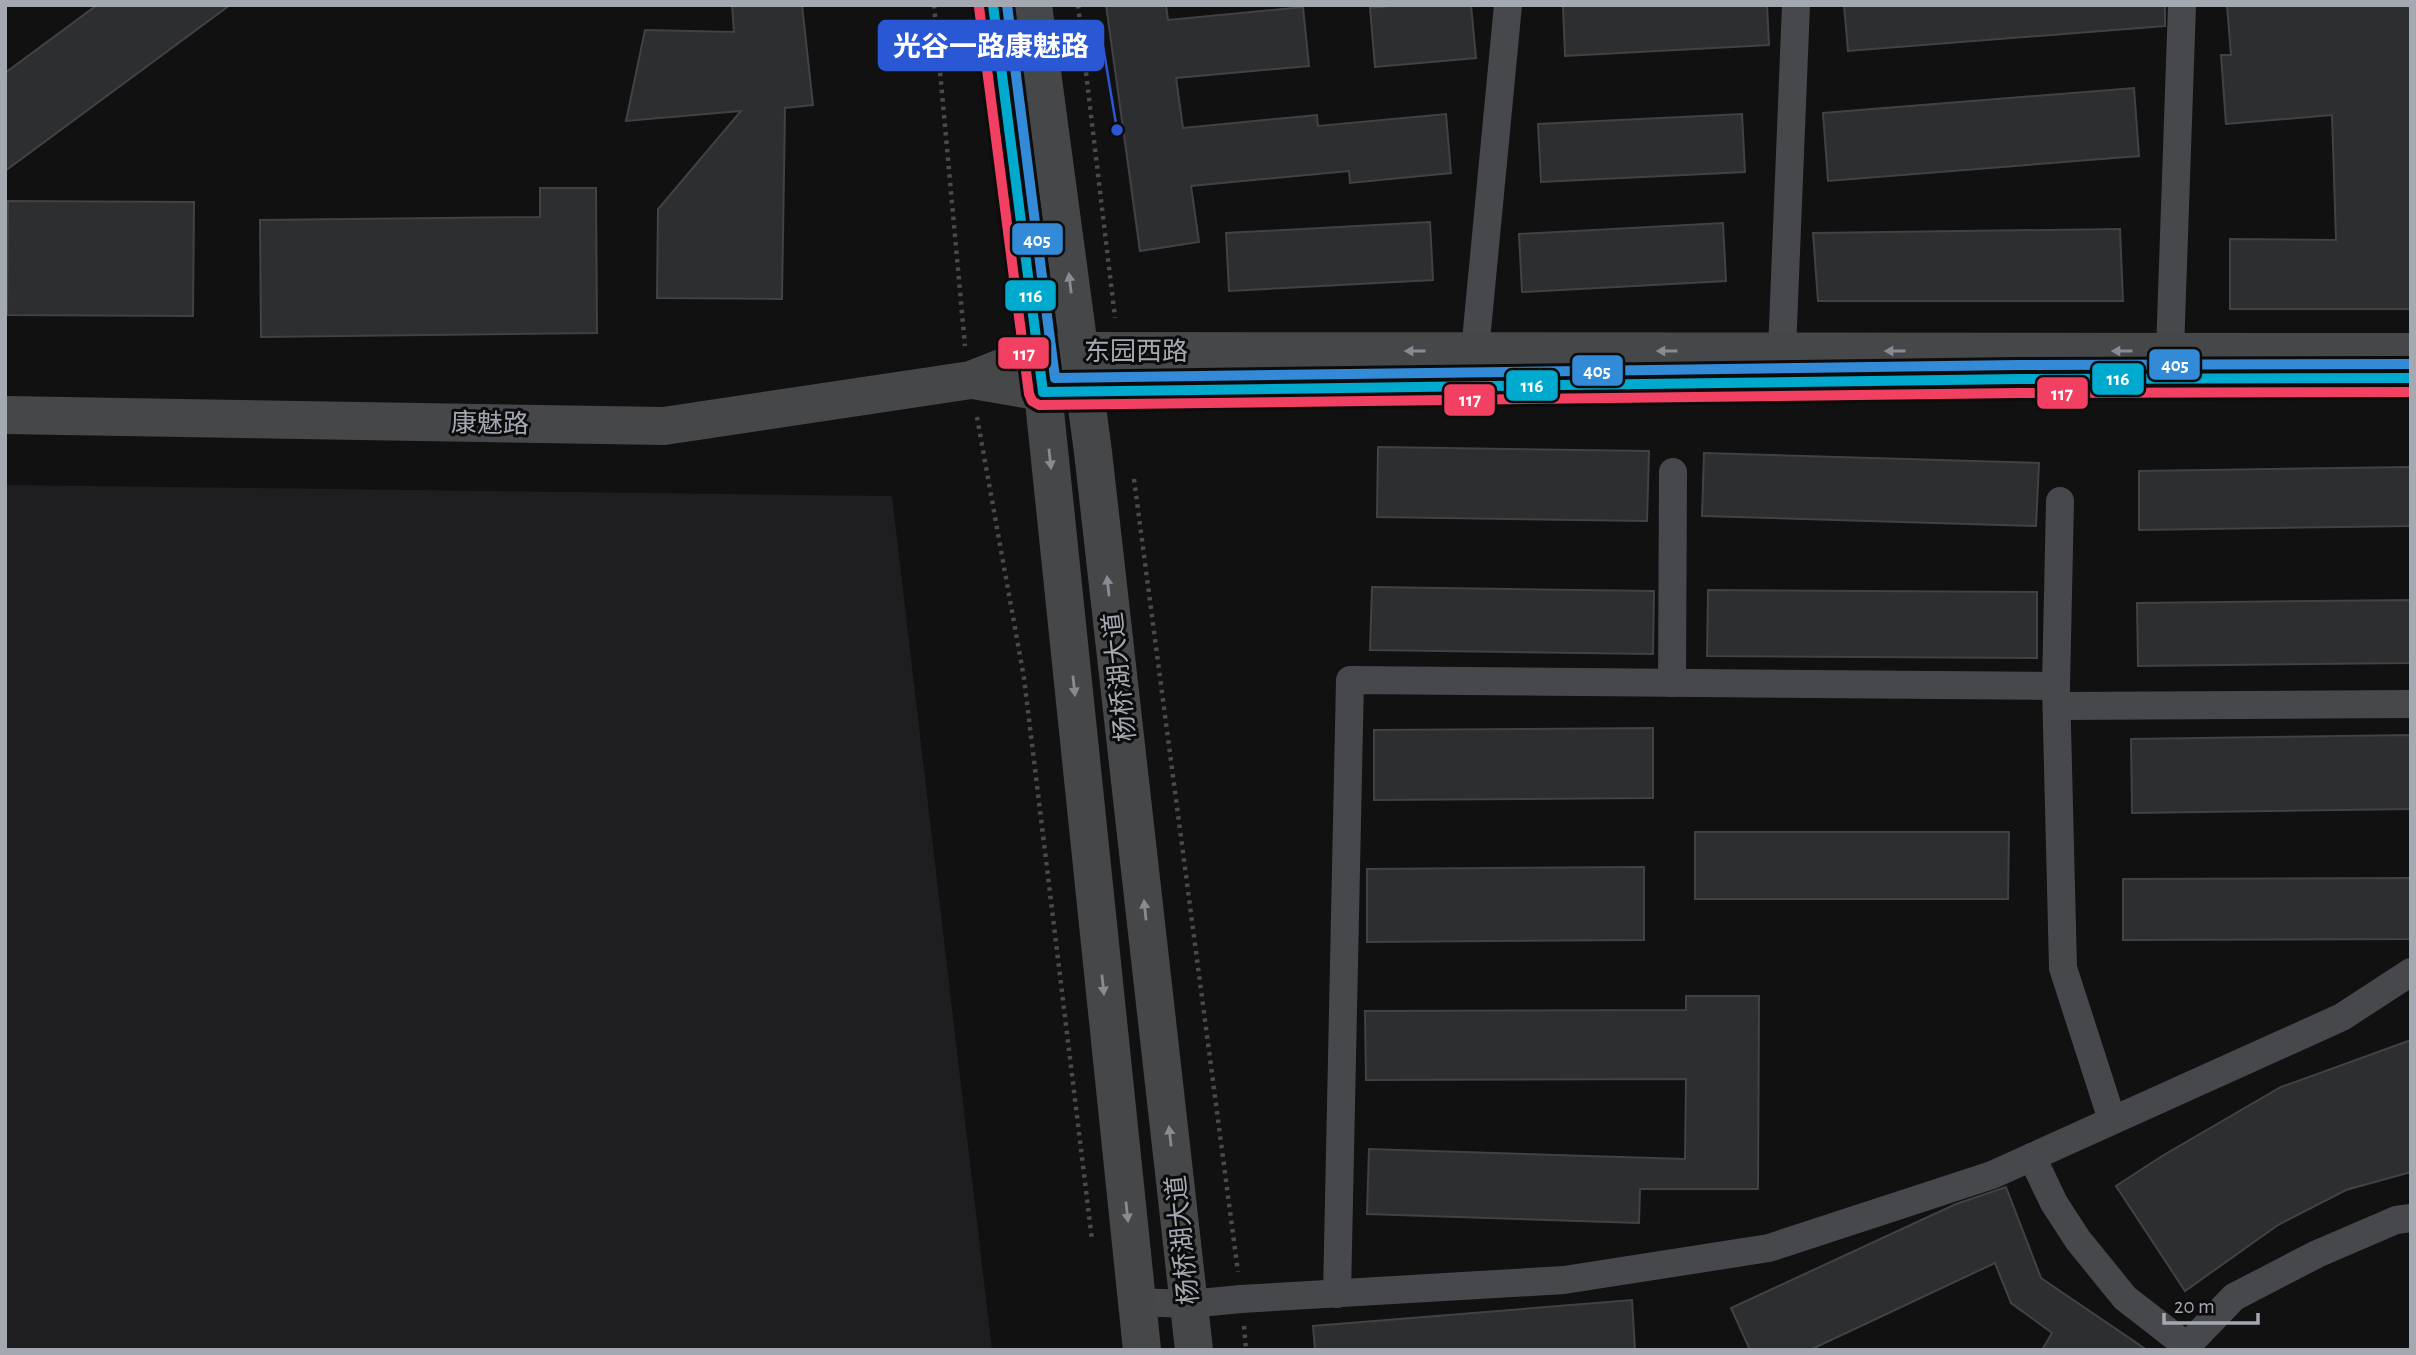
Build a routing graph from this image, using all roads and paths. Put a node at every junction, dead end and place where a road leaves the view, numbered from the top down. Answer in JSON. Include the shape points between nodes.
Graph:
{"nodes":[{"id":1,"x":934,"y":5,"type":"edge"},
{"id":2,"x":993,"y":5,"type":"edge"},
{"id":3,"x":1033,"y":5,"type":"edge"},
{"id":4,"x":1078,"y":5,"type":"edge"},
{"id":5,"x":1508,"y":5,"type":"edge"},
{"id":6,"x":1796,"y":5,"type":"edge"},
{"id":7,"x":2182,"y":5,"type":"edge"},
{"id":8,"x":1079,"y":351,"type":"junction"},
{"id":9,"x":1119,"y":351,"type":"junction"},
{"id":10,"x":1475,"y":351,"type":"junction"},
{"id":11,"x":1782,"y":351,"type":"junction"},
{"id":12,"x":2170,"y":351,"type":"junction"},
{"id":13,"x":2411,"y":352,"type":"edge"},
{"id":14,"x":1040,"y":353,"type":"junction"},
{"id":15,"x":2411,"y":378,"type":"edge"},
{"id":16,"x":971,"y":380,"type":"junction"},
{"id":17,"x":1084,"y":391,"type":"junction"},
{"id":18,"x":1043,"y":392,"type":"junction"},
{"id":19,"x":5,"y":415,"type":"edge"},
{"id":20,"x":1673,"y":472,"type":"dead end"},
{"id":21,"x":1133,"y":473,"type":"dead end"},
{"id":22,"x":2060,"y":501,"type":"dead end"},
{"id":23,"x":1672,"y":683,"type":"junction"},
{"id":24,"x":2057,"y":696,"type":"junction"},
{"id":25,"x":2411,"y":704,"type":"edge"},
{"id":26,"x":2411,"y":972,"type":"edge"},
{"id":27,"x":2112,"y":1120,"type":"junction"},
{"id":28,"x":2032,"y":1157,"type":"junction"},
{"id":29,"x":2411,"y":1217,"type":"edge"},
{"id":30,"x":1094,"y":1251,"type":"dead end"},
{"id":31,"x":1337,"y":1293,"type":"junction"},
{"id":32,"x":1241,"y":1299,"type":"junction"},
{"id":33,"x":1136,"y":1302,"type":"junction"},
{"id":34,"x":1189,"y":1304,"type":"junction"},
{"id":35,"x":2185,"y":1348,"type":"edge"},
{"id":36,"x":1142,"y":1350,"type":"edge"},
{"id":37,"x":1194,"y":1350,"type":"edge"},
{"id":38,"x":1246,"y":1350,"type":"edge"}],
"edges":[{"from":1,"to":16,"type":"path"},
{"from":2,"to":14,"type":"main road","name":"杨桥湖大道"},
{"from":8,"to":3,"type":"main road","name":"杨桥湖大道","one_way":true},
{"from":4,"to":9,"type":"path"},
{"from":5,"to":10,"type":"street"},
{"from":6,"to":11,"type":"street"},
{"from":7,"to":12,"type":"street"},
{"from":8,"to":9,"type":"main road","name":"东园西路"},
{"from":8,"to":14,"type":"main road","name":"东园西路"},
{"from":8,"to":17,"type":"main road","name":"杨桥湖大道"},
{"from":10,"to":9,"type":"main road","name":"东园西路","one_way":true},
{"from":11,"to":10,"type":"main road","name":"东园西路","one_way":true},
{"from":12,"to":11,"type":"main road","name":"东园西路","one_way":true},
{"from":12,"to":13,"type":"main road","name":"东园西路"},
{"from":14,"to":16,"type":"main road","name":"东园西路"},
{"from":14,"to":18,"type":"main road","name":"杨桥湖大道"},
{"from":15,"to":17,"type":"main road","name":"东园西路"},
{"from":16,"to":18,"type":"main road","name":"东园西路"},
{"from":16,"to":19,"type":"main road","name":"康魅路","via":[[664,426]]},
{"from":16,"to":30,"type":"path","via":[[1024,678]]},
{"from":17,"to":18,"type":"main road","name":"东园西路"},
{"from":34,"to":17,"type":"main road","name":"杨桥湖大道","one_way":true},
{"from":18,"to":33,"type":"main road","name":"杨桥湖大道","one_way":true},
{"from":20,"to":23,"type":"street"},
{"from":21,"to":32,"type":"path"},
{"from":22,"to":24,"type":"street"},
{"from":23,"to":24,"type":"street"},
{"from":23,"to":31,"type":"street","via":[[1350,680]]},
{"from":24,"to":25,"type":"street"},
{"from":24,"to":27,"type":"street","via":[[2063,968]]},
{"from":26,"to":27,"type":"street","via":[[2342,1017]]},
{"from":27,"to":28,"type":"street"},
{"from":28,"to":31,"type":"street","via":[[1992,1175],[1769,1248],[1564,1280]]},
{"from":28,"to":35,"type":"street","via":[[2078,1240],[2125,1298]]},
{"from":29,"to":35,"type":"street","via":[[2317,1254],[2234,1297]]},
{"from":31,"to":32,"type":"street"},
{"from":32,"to":34,"type":"street"},
{"from":32,"to":38,"type":"path"},
{"from":33,"to":34,"type":"street"},
{"from":33,"to":36,"type":"main road","name":"杨桥湖大道"},
{"from":34,"to":37,"type":"main road","name":"杨桥湖大道"}]}
